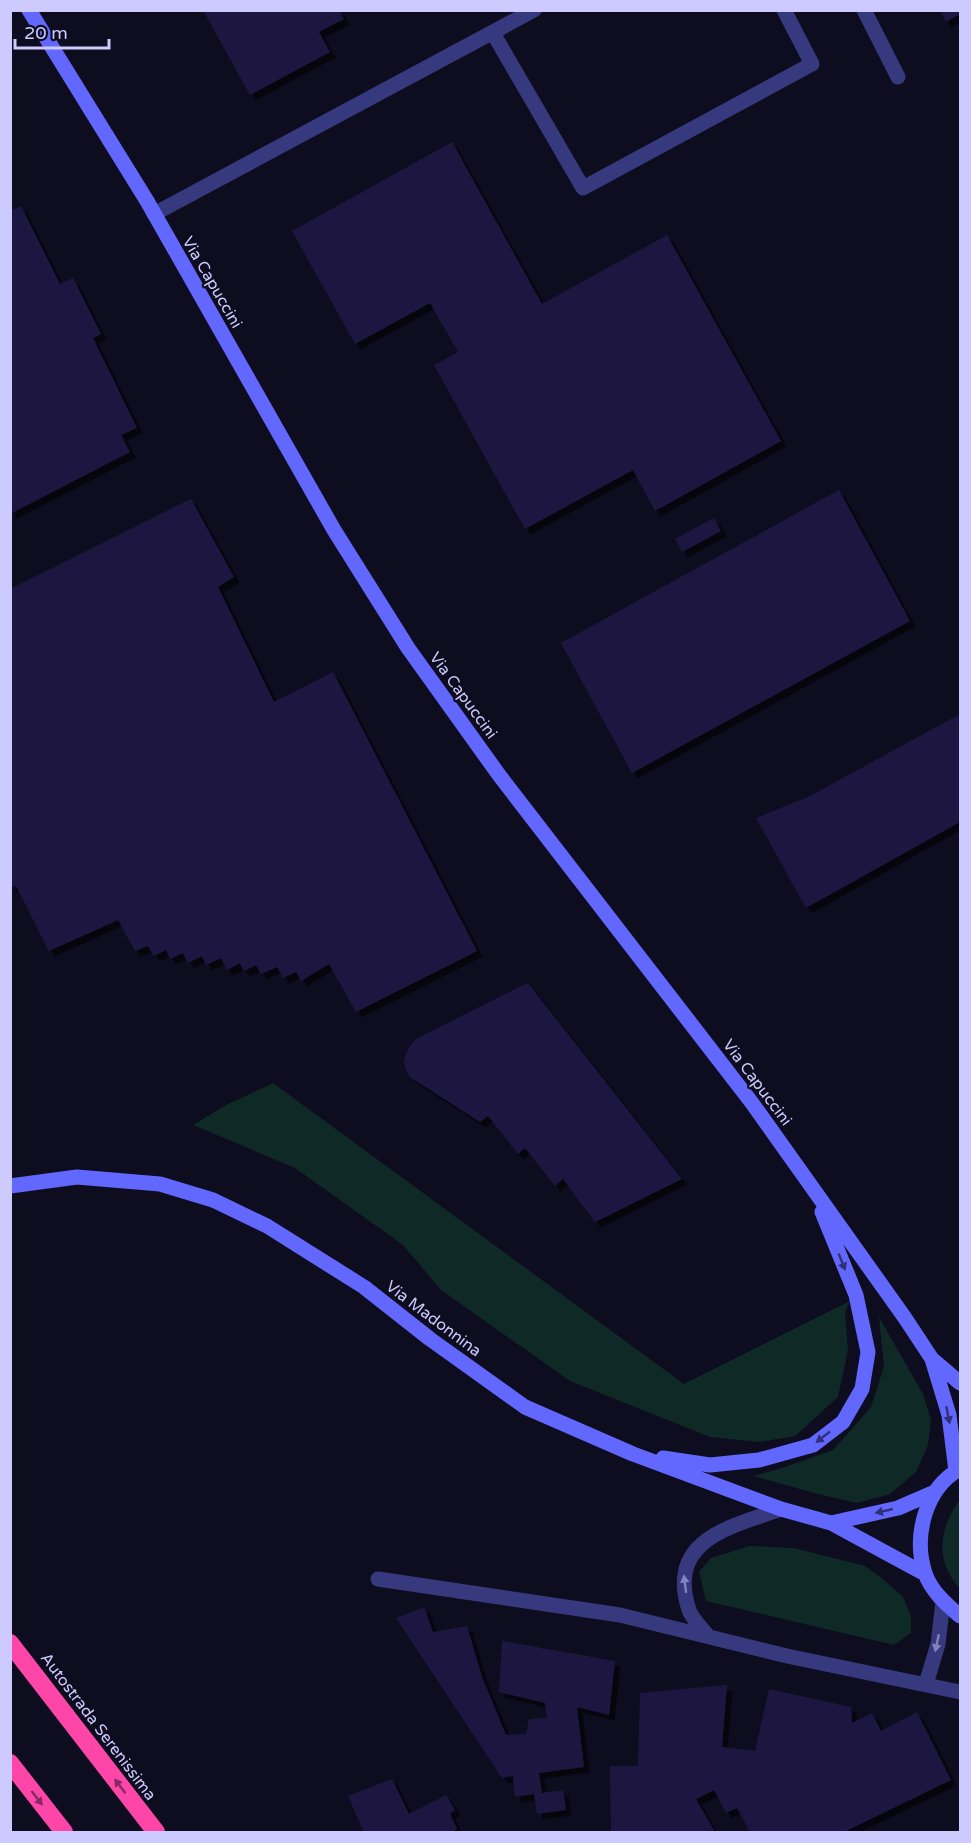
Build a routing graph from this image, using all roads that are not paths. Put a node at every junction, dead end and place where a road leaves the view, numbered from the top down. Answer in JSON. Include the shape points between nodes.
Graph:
{"nodes":[{"id":1,"x":29,"y":10,"type":"edge"},
{"id":2,"x":534,"y":10,"type":"edge"},
{"id":3,"x":784,"y":10,"type":"edge"},
{"id":4,"x":864,"y":10,"type":"edge"},
{"id":5,"x":493,"y":33,"type":"junction"},
{"id":6,"x":898,"y":77,"type":"dead end"},
{"id":7,"x":154,"y":214,"type":"junction"},
{"id":8,"x":10,"y":1186,"type":"edge"},
{"id":9,"x":812,"y":1188,"type":"junction"},
{"id":10,"x":932,"y":1359,"type":"junction"},
{"id":11,"x":960,"y":1383,"type":"edge"},
{"id":12,"x":633,"y":1454,"type":"junction"},
{"id":13,"x":958,"y":1470,"type":"edge"},
{"id":14,"x":936,"y":1492,"type":"junction"},
{"id":15,"x":781,"y":1509,"type":"junction"},
{"id":16,"x":831,"y":1523,"type":"junction"},
{"id":17,"x":925,"y":1574,"type":"junction"},
{"id":18,"x":378,"y":1579,"type":"dead end"},
{"id":19,"x":943,"y":1602,"type":"junction"},
{"id":20,"x":960,"y":1616,"type":"edge"},
{"id":21,"x":708,"y":1636,"type":"junction"},
{"id":22,"x":10,"y":1642,"type":"edge"},
{"id":23,"x":926,"y":1684,"type":"junction"},
{"id":24,"x":960,"y":1692,"type":"edge"},
{"id":25,"x":10,"y":1763,"type":"edge"},
{"id":26,"x":64,"y":1833,"type":"edge"},
{"id":27,"x":156,"y":1833,"type":"edge"}],
"edges":[{"from":1,"to":7,"type":"main road","name":"Via Capuccini"},
{"from":2,"to":5,"type":"street"},
{"from":3,"to":5,"type":"street","via":[[812,64],[583,188]]},
{"from":4,"to":6,"type":"street"},
{"from":5,"to":7,"type":"street"},
{"from":7,"to":9,"type":"main road","name":"Via Capuccini","via":[[334,530],[408,648],[499,775],[752,1103]]},
{"from":8,"to":12,"type":"main road","name":"Via Madonnina","via":[[76,1177],[160,1184],[213,1200],[267,1226],[364,1287],[525,1407]]},
{"from":9,"to":10,"type":"main road","name":"Via Capuccini"},
{"from":9,"to":12,"type":"main road","one_way":true,"via":[[856,1295],[868,1352],[862,1389],[843,1422],[813,1445],[759,1460],[710,1465]]},
{"from":10,"to":11,"type":"main road","name":"Via Capuccini"},
{"from":10,"to":13,"type":"main road","name":"Via Capuccini","one_way":true},
{"from":12,"to":15,"type":"main road","name":"Via Madonnina"},
{"from":13,"to":14,"type":"main road"},
{"from":14,"to":16,"type":"main road","name":"Via Madonnina","one_way":true,"via":[[898,1508]]},
{"from":14,"to":17,"type":"main road","via":[[923,1518],[920,1546]]},
{"from":15,"to":16,"type":"main road","name":"Via Madonnina"},
{"from":21,"to":15,"type":"street","one_way":true,"via":[[689,1611],[683,1576],[689,1558],[705,1540]]},
{"from":16,"to":17,"type":"main road","name":"Via Madonnina"},
{"from":17,"to":19,"type":"main road"},
{"from":18,"to":21,"type":"street","via":[[620,1616]]},
{"from":19,"to":20,"type":"main road"},
{"from":19,"to":23,"type":"street","one_way":true,"via":[[938,1644]]},
{"from":21,"to":23,"type":"street"},
{"from":27,"to":22,"type":"highway","name":"Autostrada Serenissima","one_way":true},
{"from":23,"to":24,"type":"street"},
{"from":25,"to":26,"type":"highway","one_way":true}]}
